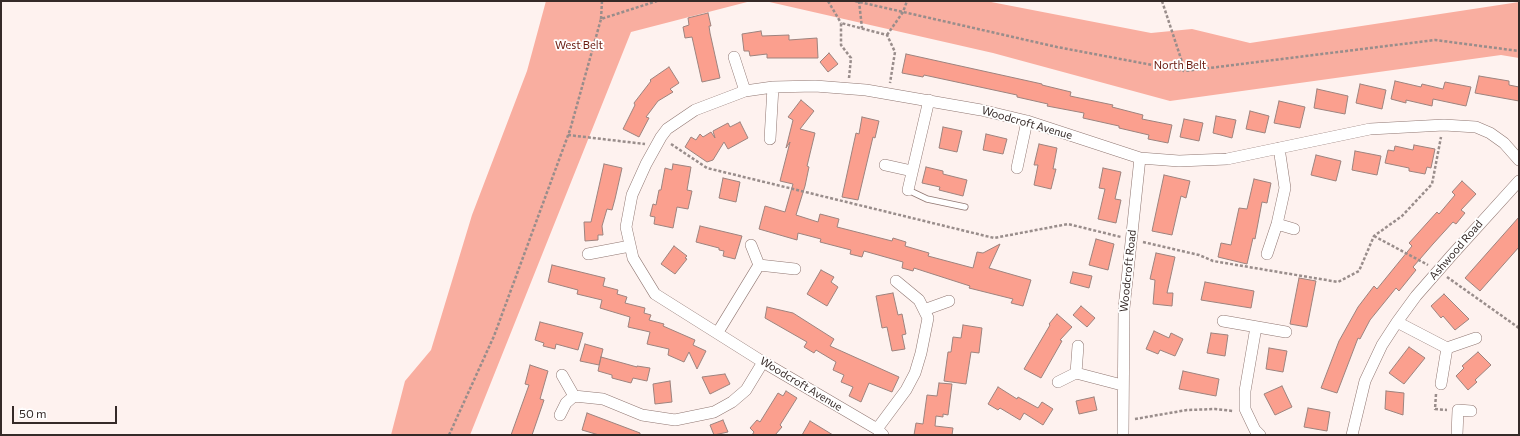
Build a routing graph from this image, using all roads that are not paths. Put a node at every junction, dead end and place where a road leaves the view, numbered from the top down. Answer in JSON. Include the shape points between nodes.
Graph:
{"nodes":[{"id":1,"x":734,"y":57,"type":"dead end"},
{"id":2,"x":773,"y":87,"type":"junction"},
{"id":3,"x":745,"y":91,"type":"junction"},
{"id":4,"x":929,"y":100,"type":"junction"},
{"id":5,"x":1028,"y":121,"type":"junction"},
{"id":6,"x":770,"y":139,"type":"dead end"},
{"id":7,"x":1279,"y":148,"type":"junction"},
{"id":8,"x":1140,"y":158,"type":"junction"},
{"id":9,"x":1519,"y":160,"type":"edge"},
{"id":10,"x":885,"y":165,"type":"dead end"},
{"id":11,"x":1016,"y":168,"type":"dead end"},
{"id":12,"x":912,"y":170,"type":"junction"},
{"id":13,"x":1519,"y":181,"type":"edge"},
{"id":14,"x":908,"y":190,"type":"joint"},
{"id":15,"x":965,"y":207,"type":"dead end"},
{"id":16,"x":1277,"y":224,"type":"junction"},
{"id":17,"x":1294,"y":229,"type":"dead end"},
{"id":18,"x":751,"y":245,"type":"dead end"},
{"id":19,"x":630,"y":246,"type":"junction"},
{"id":20,"x":588,"y":254,"type":"dead end"},
{"id":21,"x":1267,"y":254,"type":"dead end"},
{"id":22,"x":759,"y":265,"type":"junction"},
{"id":23,"x":795,"y":268,"type":"dead end"},
{"id":24,"x":896,"y":281,"type":"dead end"},
{"id":25,"x":949,"y":301,"type":"dead end"},
{"id":26,"x":924,"y":310,"type":"junction"},
{"id":27,"x":1223,"y":321,"type":"dead end"},
{"id":28,"x":1397,"y":322,"type":"junction"},
{"id":29,"x":1256,"y":326,"type":"junction"},
{"id":30,"x":718,"y":332,"type":"junction"},
{"id":31,"x":1286,"y":332,"type":"dead end"},
{"id":32,"x":1476,"y":338,"type":"dead end"},
{"id":33,"x":1078,"y":346,"type":"dead end"},
{"id":34,"x":1446,"y":348,"type":"junction"},
{"id":35,"x":763,"y":362,"type":"junction"},
{"id":36,"x":1076,"y":373,"type":"junction"},
{"id":37,"x":562,"y":375,"type":"dead end"},
{"id":38,"x":1058,"y":382,"type":"dead end"},
{"id":39,"x":1441,"y":384,"type":"road end"},
{"id":40,"x":1122,"y":385,"type":"junction"},
{"id":41,"x":574,"y":396,"type":"junction"},
{"id":42,"x":1471,"y":411,"type":"dead end"},
{"id":43,"x":560,"y":414,"type":"dead end"},
{"id":44,"x":880,"y":432,"type":"edge"},
{"id":45,"x":1123,"y":435,"type":"edge"},
{"id":46,"x":1260,"y":435,"type":"edge"},
{"id":47,"x":1352,"y":435,"type":"edge"},
{"id":48,"x":1457,"y":435,"type":"edge"}],
"edges":[{"from":1,"to":3,"type":"street"},
{"from":2,"to":3,"type":"street","name":"Woodcroft Avenue"},
{"from":2,"to":4,"type":"street","name":"Woodcroft Avenue","via":[[815,86]]},
{"from":2,"to":6,"type":"street"},
{"from":3,"to":19,"type":"street","name":"Woodcroft Avenue","via":[[695,110],[667,129],[632,195],[626,227]]},
{"from":4,"to":5,"type":"street","name":"Woodcroft Avenue"},
{"from":4,"to":12,"type":"street"},
{"from":5,"to":8,"type":"street","name":"Woodcroft Avenue"},
{"from":5,"to":11,"type":"street"},
{"from":7,"to":8,"type":"street","name":"Woodcroft Avenue","via":[[1227,159],[1178,161]]},
{"from":7,"to":9,"type":"street","name":"Woodcroft Avenue","via":[[1370,129],[1444,125],[1476,127],[1490,133],[1504,143]]},
{"from":7,"to":16,"type":"street","via":[[1284,188]]},
{"from":8,"to":40,"type":"street","name":"Woodcroft Road","via":[[1124,308]]},
{"from":10,"to":12,"type":"street"},
{"from":12,"to":14,"type":"street"},
{"from":13,"to":28,"type":"street","name":"Ashwood Road","via":[[1438,271]]},
{"from":14,"to":15,"type":"lane","via":[[927,200]]},
{"from":16,"to":17,"type":"street"},
{"from":16,"to":21,"type":"street"},
{"from":18,"to":22,"type":"street"},
{"from":19,"to":20,"type":"street"},
{"from":19,"to":30,"type":"street","name":"Woodcroft Avenue","via":[[633,258],[655,294]]},
{"from":22,"to":23,"type":"street"},
{"from":22,"to":30,"type":"street"},
{"from":24,"to":26,"type":"street","via":[[919,300]]},
{"from":25,"to":26,"type":"street"},
{"from":26,"to":44,"type":"street","via":[[928,318],[915,373]]},
{"from":27,"to":29,"type":"street"},
{"from":28,"to":34,"type":"street"},
{"from":28,"to":47,"type":"street","name":"Ashwood Road","via":[[1365,381]]},
{"from":29,"to":31,"type":"street"},
{"from":29,"to":46,"type":"street","via":[[1245,390],[1245,409]]},
{"from":30,"to":35,"type":"street","name":"Woodcroft Avenue"},
{"from":32,"to":34,"type":"street"},
{"from":33,"to":36,"type":"street"},
{"from":34,"to":39,"type":"street"},
{"from":35,"to":41,"type":"street","via":[[746,390],[732,402],[714,412],[674,420],[642,415],[603,399]]},
{"from":35,"to":44,"type":"street","name":"Woodcroft Avenue"},
{"from":36,"to":38,"type":"street"},
{"from":36,"to":40,"type":"street"},
{"from":37,"to":41,"type":"street"},
{"from":40,"to":45,"type":"street","name":"Woodcroft Road"},
{"from":41,"to":43,"type":"street","via":[[566,403]]},
{"from":42,"to":48,"type":"street","via":[[1458,410]]}]}
